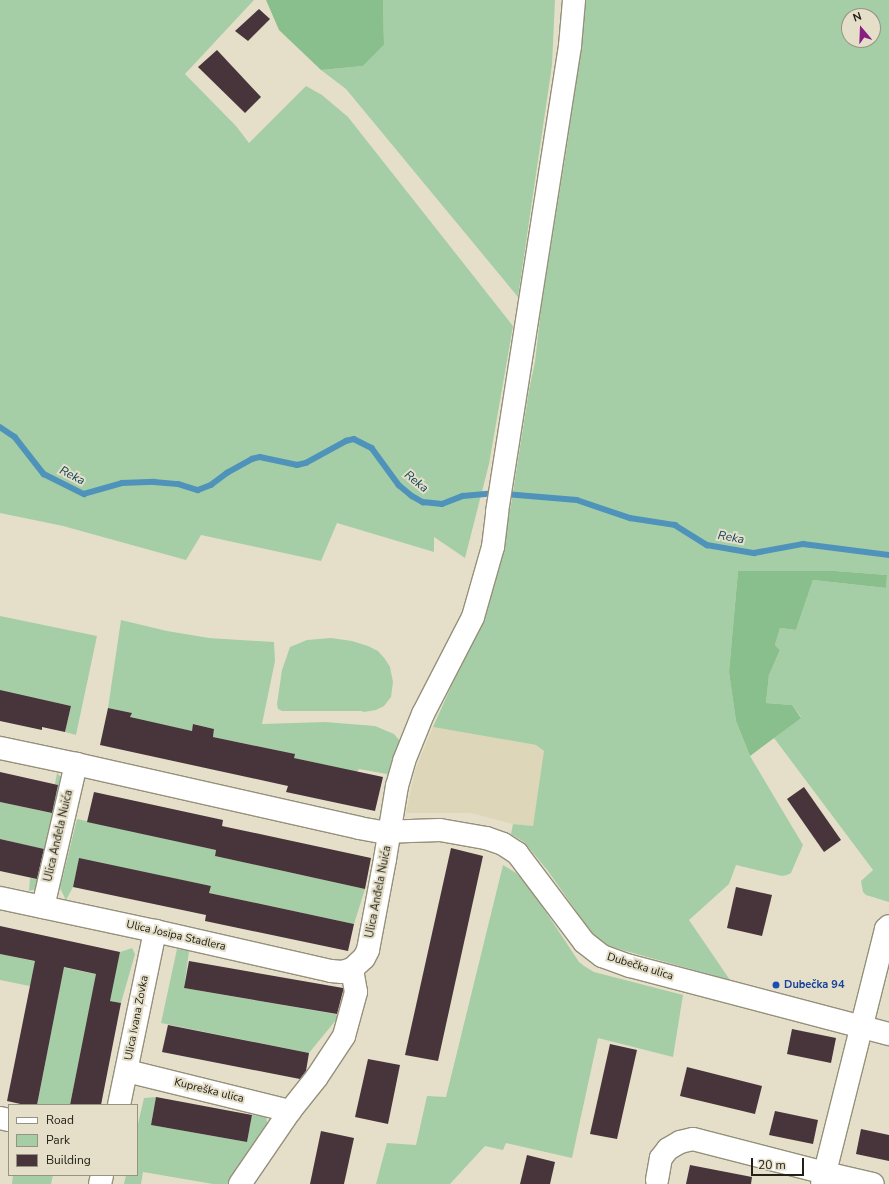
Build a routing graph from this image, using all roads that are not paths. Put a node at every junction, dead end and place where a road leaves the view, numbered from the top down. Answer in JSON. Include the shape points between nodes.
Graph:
{"nodes":[{"id":1,"x":574,"y":0,"type":"edge"},
{"id":2,"x":0,"y":748,"type":"edge"},
{"id":3,"x":76,"y":764,"type":"junction"},
{"id":4,"x":390,"y":832,"type":"junction"},
{"id":5,"x":0,"y":898,"type":"edge"},
{"id":6,"x":43,"y":907,"type":"junction"},
{"id":7,"x":889,"y":926,"type":"edge"},
{"id":8,"x":155,"y":931,"type":"junction"},
{"id":9,"x":352,"y":969,"type":"junction"},
{"id":10,"x":861,"y":1027,"type":"junction"},
{"id":11,"x":889,"y":1034,"type":"edge"},
{"id":12,"x":127,"y":1071,"type":"junction"},
{"id":13,"x":119,"y":1104,"type":"edge"},
{"id":14,"x":290,"y":1111,"type":"junction"},
{"id":15,"x":823,"y":1179,"type":"edge"},
{"id":16,"x":656,"y":1180,"type":"dead end"},
{"id":17,"x":240,"y":1184,"type":"edge"},
{"id":18,"x":873,"y":1184,"type":"edge"}],
"edges":[{"from":1,"to":4,"type":"street","via":[[570,46],[493,547],[473,617],[416,727],[397,786]]},
{"from":2,"to":3,"type":"street","name":"Ulica Anđela Nuića"},
{"from":3,"to":4,"type":"street","name":"Ulica Anđela Nuića","via":[[359,828]]},
{"from":3,"to":6,"type":"street","name":"Ulica Anđela Nuića"},
{"from":4,"to":9,"type":"street","name":"Ulica Anđela Nuića","via":[[368,950],[359,964]]},
{"from":4,"to":10,"type":"street","name":"Dubečka ulica","via":[[440,830],[486,838],[504,844],[517,853],[526,864],[584,942],[602,956],[630,966]]},
{"from":5,"to":6,"type":"street","name":"Ulica Josipa Stadlera"},
{"from":6,"to":8,"type":"street","name":"Ulica Josipa Stadlera"},
{"from":7,"to":10,"type":"street","via":[[886,929]]},
{"from":8,"to":9,"type":"street","name":"Ulica Josipa Stadlera","via":[[330,971],[342,972]]},
{"from":8,"to":12,"type":"street","name":"Ulica Ivana Zovka"},
{"from":9,"to":14,"type":"street","via":[[356,992],[344,1036],[317,1077]]},
{"from":10,"to":11,"type":"street","name":"Dubečka ulica"},
{"from":10,"to":15,"type":"street"},
{"from":12,"to":13,"type":"street","name":"Ulica Ivana Zovka"},
{"from":12,"to":14,"type":"street","name":"Kupreška ulica"},
{"from":14,"to":17,"type":"street"},
{"from":15,"to":16,"type":"street","via":[[693,1139],[680,1142],[668,1149],[661,1158]]},
{"from":15,"to":18,"type":"street"}]}
